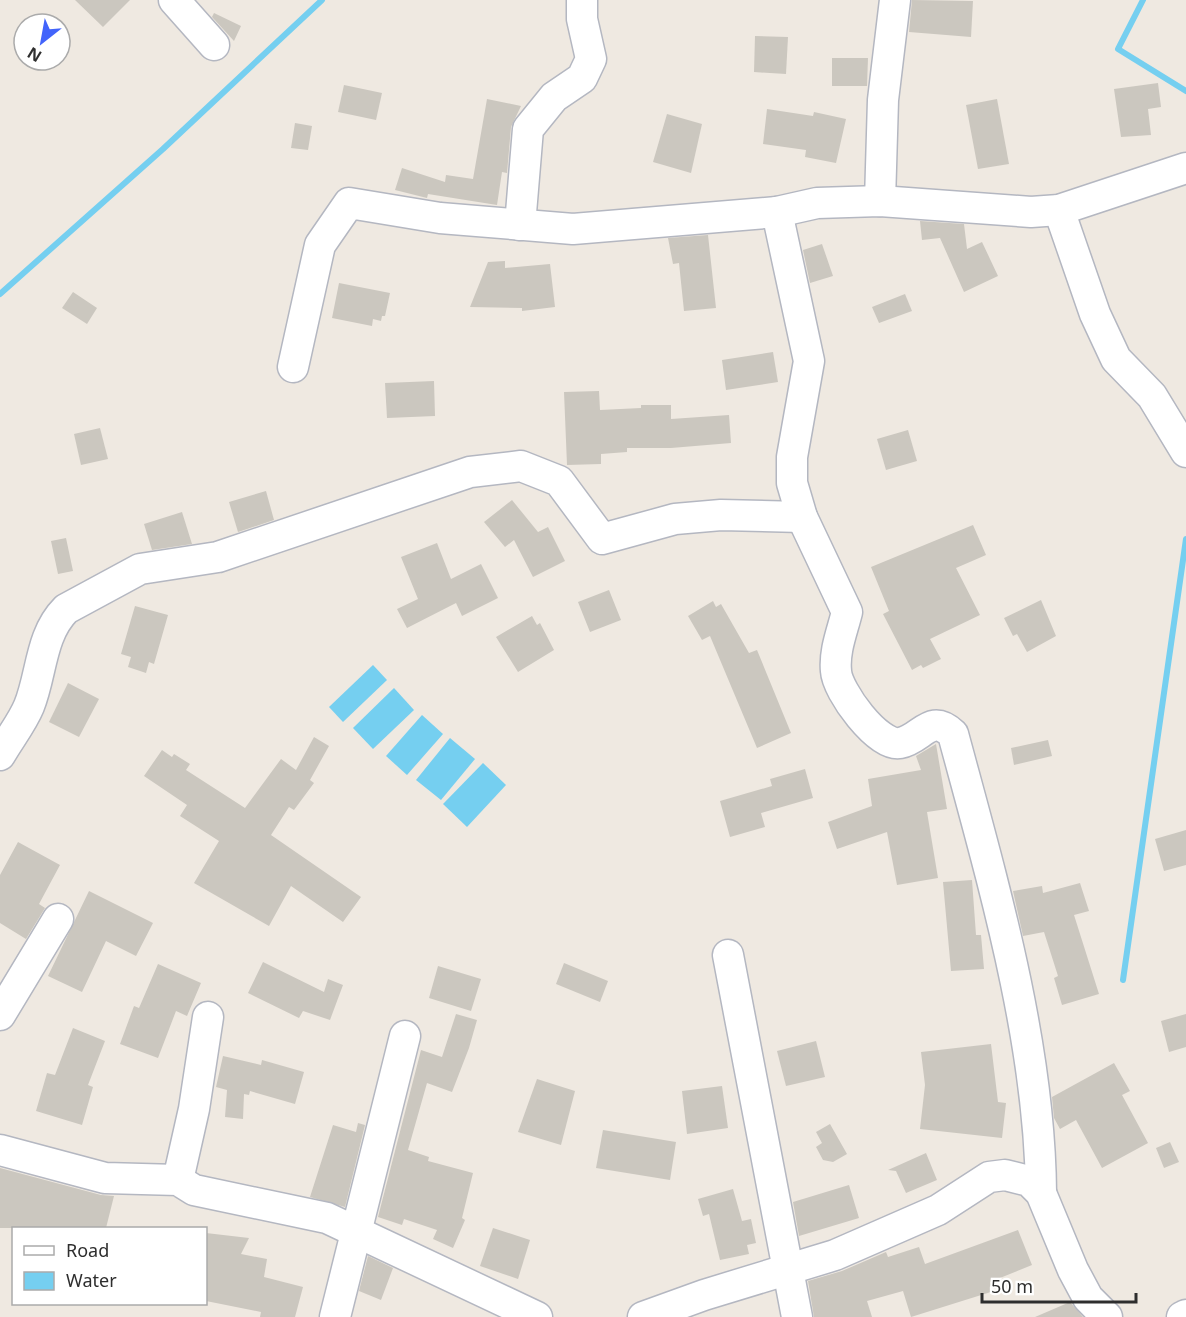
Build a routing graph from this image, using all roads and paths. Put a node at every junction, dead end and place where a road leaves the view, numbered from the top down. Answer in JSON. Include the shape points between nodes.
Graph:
{"nodes":[{"id":1,"x":174,"y":0,"type":"edge"},
{"id":2,"x":582,"y":0,"type":"edge"},
{"id":3,"x":895,"y":0,"type":"edge"},
{"id":4,"x":214,"y":45,"type":"dead end"},
{"id":5,"x":1186,"y":168,"type":"edge"},
{"id":6,"x":880,"y":201,"type":"junction"},
{"id":7,"x":1059,"y":210,"type":"junction"},
{"id":8,"x":777,"y":212,"type":"junction"},
{"id":9,"x":520,"y":225,"type":"junction"},
{"id":10,"x":293,"y":367,"type":"dead end"},
{"id":11,"x":1186,"y":452,"type":"edge"},
{"id":12,"x":802,"y":517,"type":"junction"},
{"id":13,"x":0,"y":755,"type":"edge"},
{"id":14,"x":58,"y":919,"type":"dead end"},
{"id":15,"x":728,"y":955,"type":"dead end"},
{"id":16,"x":0,"y":1015,"type":"edge"},
{"id":17,"x":208,"y":1017,"type":"dead end"},
{"id":18,"x":405,"y":1036,"type":"dead end"},
{"id":19,"x":0,"y":1150,"type":"edge"},
{"id":20,"x":178,"y":1180,"type":"junction"},
{"id":21,"x":1041,"y":1193,"type":"junction"},
{"id":22,"x":355,"y":1230,"type":"junction"},
{"id":23,"x":789,"y":1269,"type":"junction"},
{"id":24,"x":1186,"y":1315,"type":"edge"},
{"id":25,"x":335,"y":1317,"type":"edge"},
{"id":26,"x":537,"y":1317,"type":"edge"},
{"id":27,"x":643,"y":1317,"type":"edge"},
{"id":28,"x":797,"y":1317,"type":"edge"},
{"id":29,"x":1107,"y":1317,"type":"edge"},
{"id":30,"x":1182,"y":1317,"type":"edge"}],
"edges":[{"from":1,"to":4,"type":"street"},
{"from":2,"to":9,"type":"street","via":[[591,59],[582,78],[554,97],[528,129]]},
{"from":3,"to":6,"type":"street","via":[[883,100]]},
{"from":5,"to":7,"type":"street"},
{"from":6,"to":7,"type":"street","via":[[1031,212]]},
{"from":6,"to":8,"type":"street","via":[[817,202]]},
{"from":7,"to":11,"type":"street","via":[[1095,314],[1116,359],[1152,396]]},
{"from":8,"to":9,"type":"street","via":[[573,229]]},
{"from":8,"to":12,"type":"street","via":[[809,361],[792,457],[792,483]]},
{"from":9,"to":10,"type":"street","via":[[440,218],[349,203],[320,245]]},
{"from":12,"to":13,"type":"street","via":[[721,515],[675,519],[602,538],[559,481],[521,466],[470,472],[218,556],[140,569],[66,609],[57,618],[42,654],[29,707]]},
{"from":12,"to":21,"type":"street","via":[[847,612],[835,654],[836,675],[857,713],[884,741],[900,743],[935,724],[953,734],[993,883],[1031,1067]]},
{"from":14,"to":16,"type":"street"},
{"from":15,"to":23,"type":"street"},
{"from":17,"to":20,"type":"street"},
{"from":18,"to":22,"type":"street"},
{"from":19,"to":20,"type":"street","via":[[105,1178]]},
{"from":20,"to":22,"type":"street","via":[[194,1190],[327,1218]]},
{"from":21,"to":23,"type":"street","via":[[1019,1176],[989,1177],[938,1210],[835,1256]]},
{"from":21,"to":29,"type":"street","via":[[1073,1270],[1088,1298]]},
{"from":22,"to":25,"type":"street"},
{"from":22,"to":26,"type":"street"},
{"from":23,"to":27,"type":"street"},
{"from":23,"to":28,"type":"street"},
{"from":24,"to":30,"type":"street"}]}
